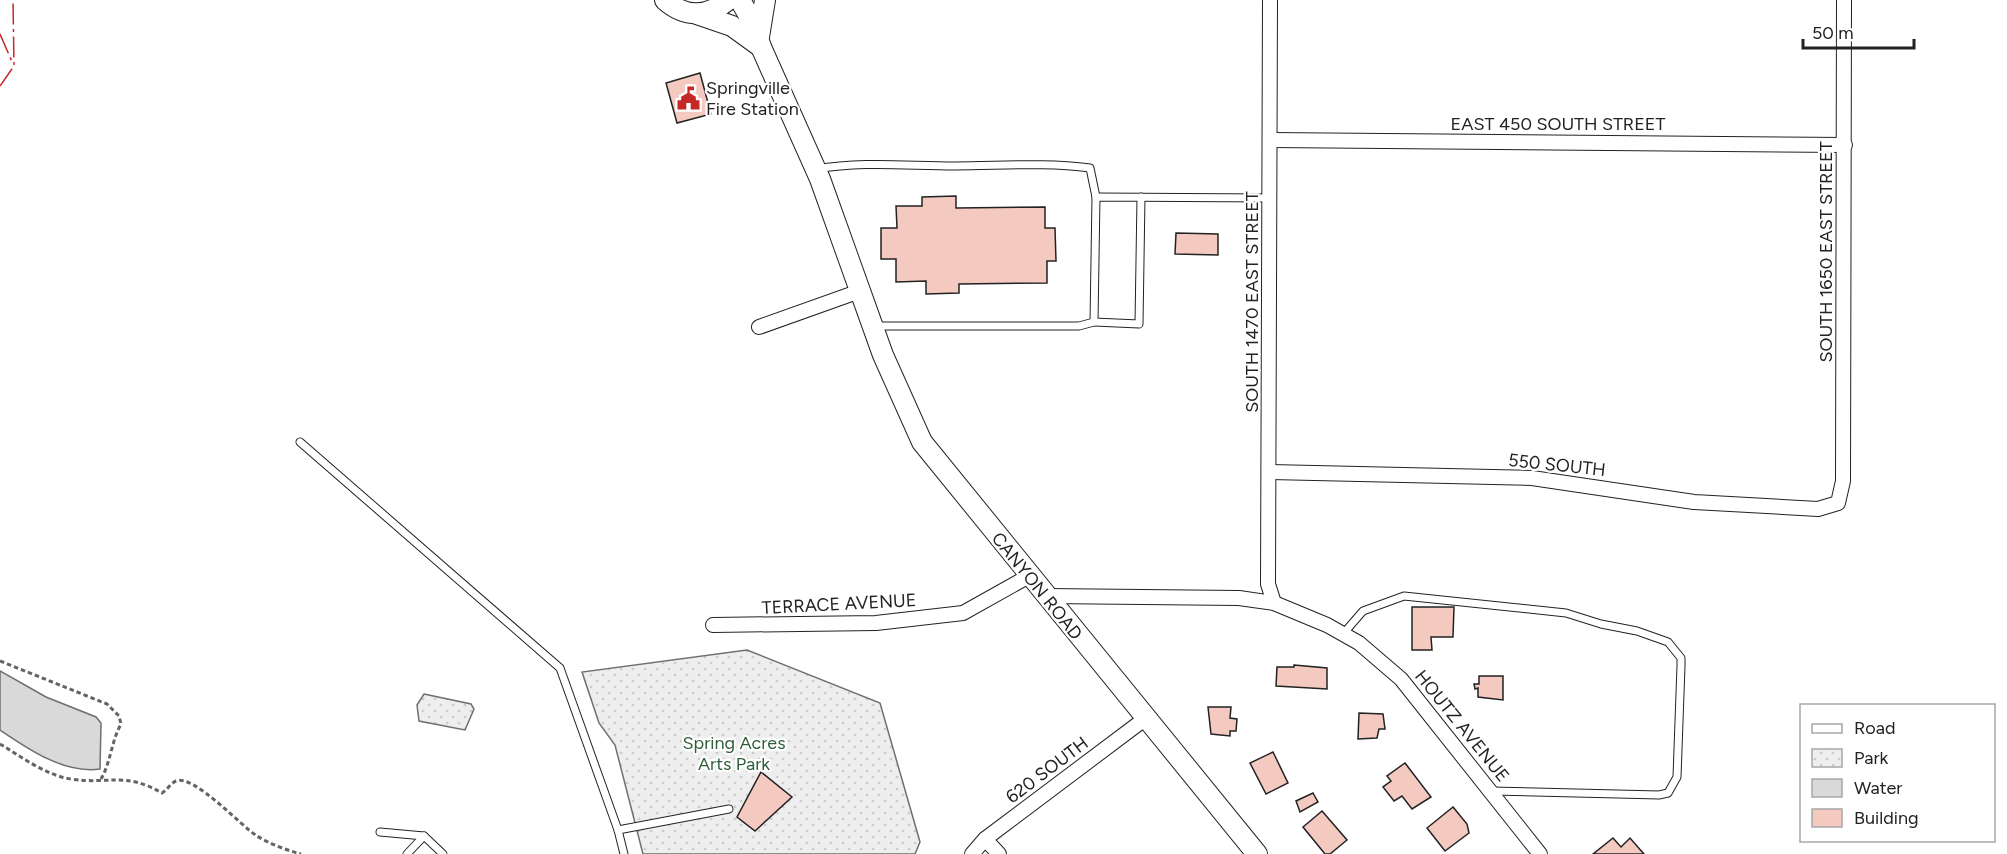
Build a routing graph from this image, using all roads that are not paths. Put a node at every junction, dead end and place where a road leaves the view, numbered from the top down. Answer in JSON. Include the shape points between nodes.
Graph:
{"nodes":[{"id":1,"x":665,"y":0,"type":"edge"},
{"id":2,"x":728,"y":0,"type":"edge"},
{"id":3,"x":740,"y":0,"type":"edge"},
{"id":4,"x":765,"y":0,"type":"edge"},
{"id":5,"x":1270,"y":0,"type":"edge"},
{"id":6,"x":1844,"y":0,"type":"edge"},
{"id":7,"x":697,"y":14,"type":"junction"},
{"id":8,"x":760,"y":42,"type":"junction"},
{"id":9,"x":1271,"y":140,"type":"junction"},
{"id":10,"x":1845,"y":145,"type":"junction"},
{"id":11,"x":815,"y":169,"type":"junction"},
{"id":12,"x":1096,"y":197,"type":"junction"},
{"id":13,"x":1141,"y":197,"type":"junction"},
{"id":14,"x":1271,"y":198,"type":"junction"},
{"id":15,"x":860,"y":291,"type":"junction"},
{"id":16,"x":1094,"y":322,"type":"junction"},
{"id":17,"x":873,"y":326,"type":"junction"},
{"id":18,"x":759,"y":327,"type":"dead end"},
{"id":19,"x":300,"y":442,"type":"dead end"},
{"id":20,"x":1270,"y":472,"type":"junction"},
{"id":21,"x":1838,"y":503,"type":"joint"},
{"id":22,"x":1029,"y":576,"type":"junction"},
{"id":23,"x":1046,"y":596,"type":"junction"},
{"id":24,"x":1274,"y":603,"type":"junction"},
{"id":25,"x":713,"y":625,"type":"dead end"},
{"id":26,"x":1343,"y":634,"type":"junction"},
{"id":27,"x":1146,"y":718,"type":"junction"},
{"id":28,"x":1491,"y":791,"type":"junction"},
{"id":29,"x":729,"y":809,"type":"dead end"},
{"id":30,"x":618,"y":830,"type":"junction"},
{"id":31,"x":380,"y":832,"type":"dead end"},
{"id":32,"x":424,"y":836,"type":"junction"},
{"id":33,"x":985,"y":839,"type":"junction"},
{"id":34,"x":406,"y":854,"type":"edge"},
{"id":35,"x":443,"y":854,"type":"edge"},
{"id":36,"x":624,"y":854,"type":"edge"},
{"id":37,"x":972,"y":854,"type":"edge"},
{"id":38,"x":999,"y":854,"type":"edge"},
{"id":39,"x":1257,"y":854,"type":"edge"},
{"id":40,"x":1540,"y":854,"type":"edge"}],
"edges":[{"from":1,"to":7,"type":"main road","via":[[675,8]]},
{"from":2,"to":7,"type":"main road","via":[[719,8]]},
{"from":3,"to":8,"type":"main road","name":"CANYON ROAD"},
{"from":4,"to":8,"type":"main road"},
{"from":5,"to":9,"type":"street","name":"SOUTH 1470 EAST STREET"},
{"from":6,"to":10,"type":"street","name":"SOUTH 1650 EAST STREET"},
{"from":7,"to":8,"type":"main road","via":[[732,26]]},
{"from":8,"to":11,"type":"main road","name":"CANYON ROAD"},
{"from":9,"to":10,"type":"street","name":"EAST 450 SOUTH STREET"},
{"from":9,"to":14,"type":"street","name":"SOUTH 1470 EAST STREET"},
{"from":10,"to":21,"type":"street","name":"SOUTH 1650 EAST STREET","via":[[1843,481]]},
{"from":11,"to":12,"type":"lane","via":[[850,163],[1061,165],[1089,168]]},
{"from":11,"to":15,"type":"main road","name":"CANYON ROAD"},
{"from":12,"to":13,"type":"lane"},
{"from":12,"to":16,"type":"lane"},
{"from":13,"to":14,"type":"lane"},
{"from":13,"to":16,"type":"lane","via":[[1139,324]]},
{"from":14,"to":20,"type":"street","name":"SOUTH 1470 EAST STREET"},
{"from":15,"to":17,"type":"main road","name":"CANYON ROAD"},
{"from":15,"to":18,"type":"street"},
{"from":16,"to":17,"type":"lane","via":[[1079,326]]},
{"from":17,"to":22,"type":"main road","name":"CANYON ROAD","via":[[922,442]]},
{"from":19,"to":30,"type":"lane","via":[[560,668]]},
{"from":20,"to":21,"type":"street","name":"550 SOUTH","via":[[1532,478],[1694,502],[1818,509]]},
{"from":20,"to":24,"type":"street","name":"SOUTH 1470 EAST STREET","via":[[1268,584]]},
{"from":22,"to":23,"type":"main road","name":"CANYON ROAD"},
{"from":22,"to":25,"type":"street","name":"TERRACE AVENUE","via":[[963,613],[876,624]]},
{"from":23,"to":24,"type":"street","via":[[1239,598]]},
{"from":23,"to":27,"type":"main road","name":"CANYON ROAD"},
{"from":24,"to":26,"type":"street"},
{"from":26,"to":28,"type":"street","name":"HOUTZ AVENUE","via":[[1374,654],[1401,679]]},
{"from":26,"to":28,"type":"lane","via":[[1363,611],[1404,596],[1566,613],[1668,642],[1681,658],[1677,777],[1668,793]]},
{"from":27,"to":33,"type":"street","name":"620 SOUTH"},
{"from":27,"to":39,"type":"main road","name":"CANYON ROAD"},
{"from":28,"to":40,"type":"street","name":"HOUTZ AVENUE"},
{"from":29,"to":30,"type":"lane"},
{"from":30,"to":36,"type":"lane"},
{"from":31,"to":32,"type":"lane"},
{"from":32,"to":34,"type":"lane"},
{"from":32,"to":35,"type":"lane"},
{"from":33,"to":37,"type":"street","name":"620 SOUTH"},
{"from":33,"to":38,"type":"street"}]}
